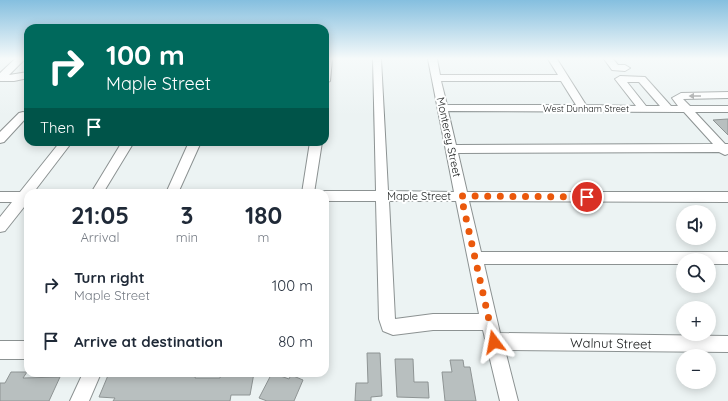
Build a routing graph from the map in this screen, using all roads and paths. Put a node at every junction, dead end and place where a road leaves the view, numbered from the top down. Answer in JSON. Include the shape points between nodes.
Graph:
{"nodes":[{"id":1,"x":0,"y":78,"type":"edge"},
{"id":2,"x":15,"y":78,"type":"edge"},
{"id":3,"x":378,"y":78,"type":"edge"},
{"id":4,"x":437,"y":78,"type":"joint"},
{"id":5,"x":564,"y":78,"type":"joint"},
{"id":6,"x":728,"y":95,"type":"edge"},
{"id":7,"x":444,"y":108,"type":"junction"},
{"id":8,"x":583,"y":108,"type":"junction"},
{"id":9,"x":643,"y":108,"type":"junction"},
{"id":10,"x":667,"y":108,"type":"junction"},
{"id":11,"x":686,"y":108,"type":"junction"},
{"id":12,"x":728,"y":108,"type":"edge"},
{"id":13,"x":23,"y":115,"type":"dead end"},
{"id":14,"x":0,"y":139,"type":"edge"},
{"id":15,"x":63,"y":146,"type":"edge"},
{"id":16,"x":126,"y":146,"type":"edge"},
{"id":17,"x":193,"y":146,"type":"edge"},
{"id":18,"x":315,"y":146,"type":"edge"},
{"id":19,"x":453,"y":149,"type":"junction"},
{"id":20,"x":726,"y":150,"type":"edge"},
{"id":21,"x":32,"y":189,"type":"edge"},
{"id":22,"x":99,"y":189,"type":"edge"},
{"id":23,"x":174,"y":189,"type":"edge"},
{"id":24,"x":309,"y":189,"type":"edge"},
{"id":25,"x":329,"y":196,"type":"edge"},
{"id":26,"x":382,"y":196,"type":"junction"},
{"id":27,"x":461,"y":196,"type":"junction"},
{"id":28,"x":0,"y":197,"type":"edge"},
{"id":29,"x":24,"y":197,"type":"edge"},
{"id":30,"x":728,"y":197,"type":"edge"},
{"id":31,"x":24,"y":199,"type":"edge"},
{"id":32,"x":0,"y":227,"type":"edge"},
{"id":33,"x":475,"y":258,"type":"junction"},
{"id":34,"x":728,"y":258,"type":"edge"},
{"id":35,"x":489,"y":322,"type":"junction"},
{"id":36,"x":494,"y":342,"type":"junction"},
{"id":37,"x":728,"y":344,"type":"edge"},
{"id":38,"x":0,"y":350,"type":"edge"},
{"id":39,"x":24,"y":350,"type":"edge"},
{"id":40,"x":90,"y":377,"type":"edge"},
{"id":41,"x":79,"y":401,"type":"edge"},
{"id":42,"x":509,"y":401,"type":"edge"}],
"edges":[{"from":1,"to":2,"type":"street"},
{"from":3,"to":26,"type":"street"},
{"from":4,"to":5,"type":"street"},
{"from":4,"to":7,"type":"street","name":"Monterey Street"},
{"from":5,"to":8,"type":"street"},
{"from":6,"to":11,"type":"street","one_way":true,"via":[[678,96],[678,100]]},
{"from":7,"to":8,"type":"street","name":"West Dunham Street"},
{"from":7,"to":19,"type":"street","name":"Monterey Street"},
{"from":8,"to":9,"type":"street","name":"West Dunham Street"},
{"from":9,"to":10,"type":"street","name":"West Dunham Street"},
{"from":9,"to":10,"type":"street","via":[[620,79],[642,79]]},
{"from":10,"to":11,"type":"street","name":"West Dunham Street"},
{"from":11,"to":12,"type":"street","name":"West Dunham Street"},
{"from":11,"to":20,"type":"street"},
{"from":13,"to":14,"type":"street"},
{"from":15,"to":21,"type":"street"},
{"from":16,"to":22,"type":"street"},
{"from":17,"to":23,"type":"street"},
{"from":18,"to":24,"type":"street"},
{"from":19,"to":20,"type":"street"},
{"from":19,"to":27,"type":"street","name":"Monterey Street"},
{"from":25,"to":26,"type":"street","name":"Maple Street"},
{"from":26,"to":27,"type":"street","name":"Maple Street"},
{"from":26,"to":35,"type":"street","via":[[389,325],[393,327],[433,322]]},
{"from":27,"to":30,"type":"street","name":"Maple Street"},
{"from":27,"to":33,"type":"street","name":"Monterey Street"},
{"from":28,"to":29,"type":"street"},
{"from":31,"to":32,"type":"street"},
{"from":33,"to":34,"type":"street"},
{"from":33,"to":35,"type":"street","name":"Monterey Street"},
{"from":35,"to":36,"type":"street","name":"Monterey Street"},
{"from":36,"to":37,"type":"street","name":"Walnut Street"},
{"from":36,"to":42,"type":"street","name":"Monterey Street"},
{"from":38,"to":39,"type":"street"},
{"from":40,"to":41,"type":"street"}]}
